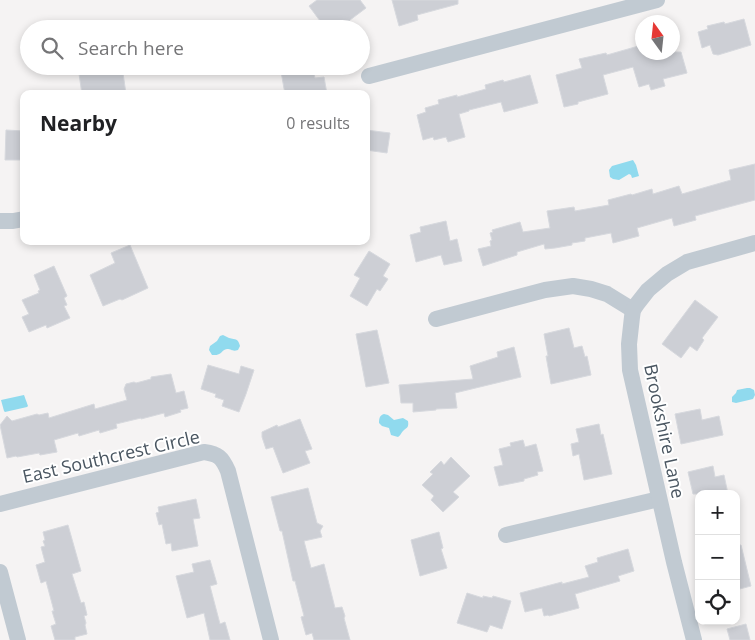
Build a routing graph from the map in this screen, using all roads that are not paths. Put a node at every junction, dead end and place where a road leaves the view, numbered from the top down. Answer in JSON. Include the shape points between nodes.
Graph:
{"nodes":[{"id":1,"x":657,"y":0,"type":"edge"},
{"id":2,"x":369,"y":76,"type":"dead end"},
{"id":3,"x":20,"y":220,"type":"edge"},
{"id":4,"x":0,"y":221,"type":"edge"},
{"id":5,"x":755,"y":243,"type":"edge"},
{"id":6,"x":633,"y":310,"type":"junction"},
{"id":7,"x":436,"y":319,"type":"dead end"},
{"id":8,"x":659,"y":500,"type":"junction"},
{"id":9,"x":0,"y":504,"type":"edge"},
{"id":10,"x":506,"y":535,"type":"dead end"},
{"id":11,"x":0,"y":572,"type":"edge"},
{"id":12,"x":18,"y":640,"type":"edge"},
{"id":13,"x":271,"y":640,"type":"edge"},
{"id":14,"x":694,"y":640,"type":"edge"}],
"edges":[{"from":1,"to":2,"type":"street"},
{"from":3,"to":4,"type":"street"},
{"from":5,"to":6,"type":"street","via":[[686,262],[648,290]]},
{"from":6,"to":7,"type":"street","via":[[606,294],[573,286],[545,290]]},
{"from":6,"to":8,"type":"street","name":"Brookshire Lane","via":[[630,370]]},
{"from":8,"to":10,"type":"street"},
{"from":8,"to":14,"type":"street","name":"Brookshire Lane"},
{"from":9,"to":13,"type":"street","name":"East Southcrest Circle","via":[[204,452],[216,455],[228,471]]},
{"from":11,"to":12,"type":"street"}]}
